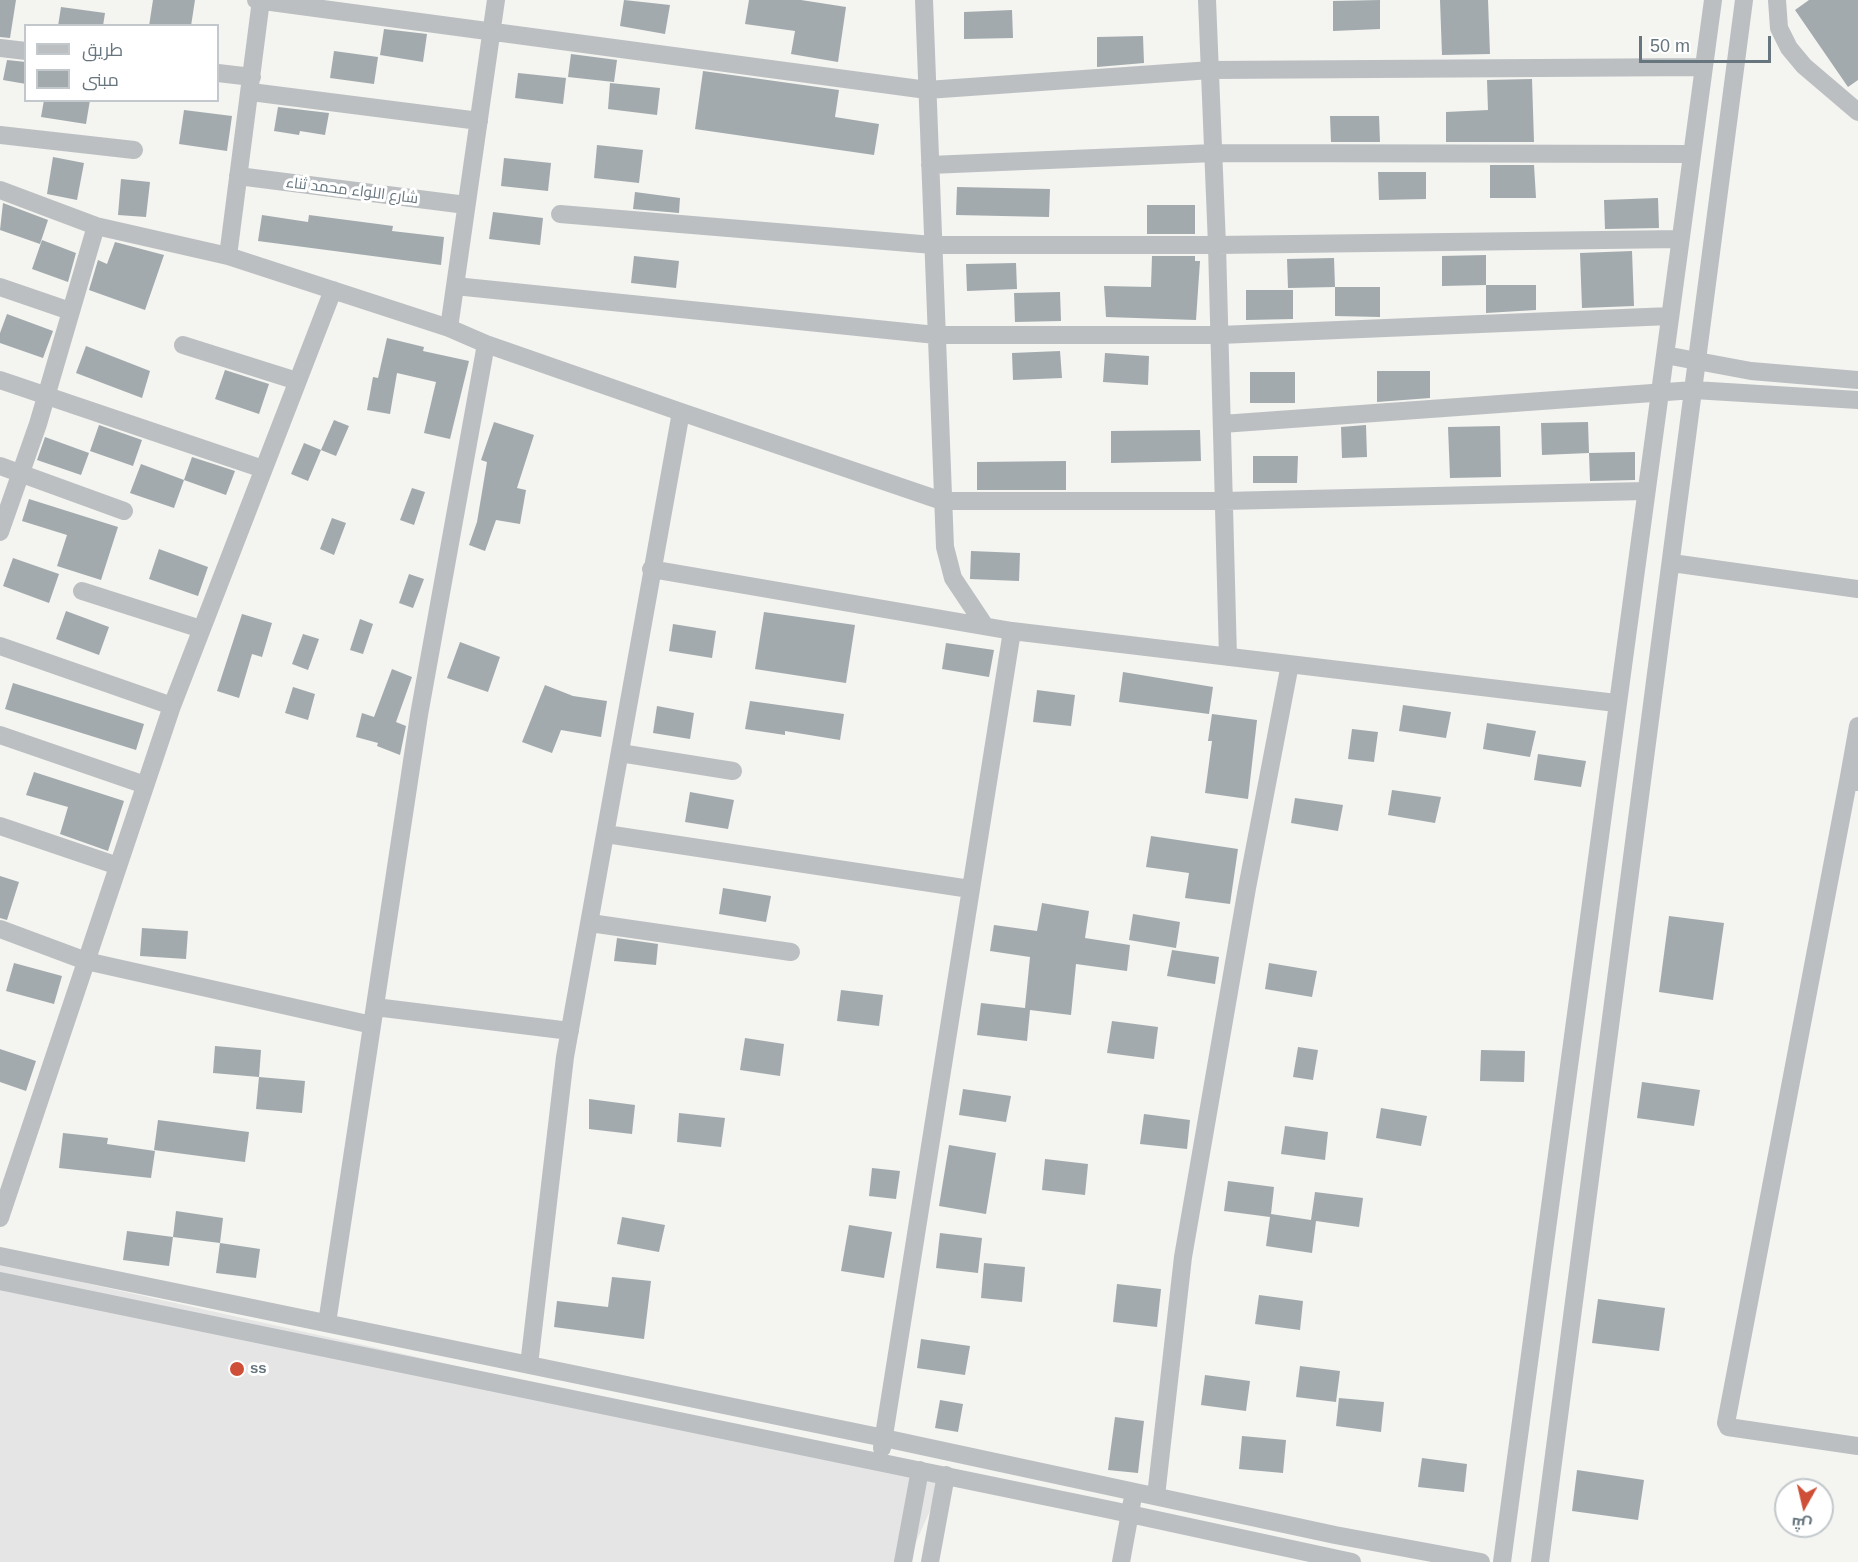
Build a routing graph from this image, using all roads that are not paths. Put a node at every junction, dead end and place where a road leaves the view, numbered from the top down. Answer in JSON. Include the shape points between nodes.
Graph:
{"nodes":[{"id":1,"x":259,"y":0,"type":"edge"},
{"id":2,"x":496,"y":0,"type":"edge"},
{"id":3,"x":924,"y":0,"type":"edge"},
{"id":4,"x":1207,"y":0,"type":"edge"},
{"id":5,"x":1713,"y":0,"type":"edge"},
{"id":6,"x":1744,"y":0,"type":"edge"},
{"id":7,"x":1777,"y":0,"type":"edge"},
{"id":8,"x":492,"y":30,"type":"junction"},
{"id":9,"x":0,"y":48,"type":"edge"},
{"id":10,"x":24,"y":51,"type":"edge"},
{"id":11,"x":1703,"y":67,"type":"junction"},
{"id":12,"x":1211,"y":70,"type":"junction"},
{"id":13,"x":219,"y":74,"type":"edge"},
{"id":14,"x":251,"y":85,"type":"junction"},
{"id":15,"x":927,"y":90,"type":"junction"},
{"id":16,"x":1858,"y":112,"type":"edge"},
{"id":17,"x":479,"y":121,"type":"junction"},
{"id":18,"x":0,"y":135,"type":"edge"},
{"id":19,"x":134,"y":150,"type":"dead end"},
{"id":20,"x":1214,"y":153,"type":"junction"},
{"id":21,"x":1691,"y":154,"type":"junction"},
{"id":22,"x":930,"y":165,"type":"junction"},
{"id":23,"x":238,"y":176,"type":"junction"},
{"id":24,"x":0,"y":190,"type":"edge"},
{"id":25,"x":466,"y":205,"type":"junction"},
{"id":26,"x":560,"y":214,"type":"dead end"},
{"id":27,"x":96,"y":226,"type":"junction"},
{"id":28,"x":1680,"y":239,"type":"junction"},
{"id":29,"x":933,"y":245,"type":"junction"},
{"id":30,"x":1217,"y":245,"type":"junction"},
{"id":31,"x":228,"y":256,"type":"junction"},
{"id":32,"x":455,"y":286,"type":"junction"},
{"id":33,"x":0,"y":287,"type":"edge"},
{"id":34,"x":333,"y":290,"type":"junction"},
{"id":35,"x":70,"y":311,"type":"junction"},
{"id":36,"x":1670,"y":316,"type":"junction"},
{"id":37,"x":448,"y":328,"type":"junction"},
{"id":38,"x":1220,"y":335,"type":"junction"},
{"id":39,"x":936,"y":336,"type":"junction"},
{"id":40,"x":486,"y":344,"type":"junction"},
{"id":41,"x":183,"y":345,"type":"dead end"},
{"id":42,"x":1665,"y":355,"type":"junction"},
{"id":43,"x":1698,"y":361,"type":"junction"},
{"id":44,"x":0,"y":380,"type":"edge"},
{"id":45,"x":1858,"y":380,"type":"edge"},
{"id":46,"x":297,"y":381,"type":"junction"},
{"id":47,"x":1694,"y":390,"type":"junction"},
{"id":48,"x":1659,"y":392,"type":"junction"},
{"id":49,"x":46,"y":395,"type":"junction"},
{"id":50,"x":1858,"y":400,"type":"edge"},
{"id":51,"x":681,"y":412,"type":"junction"},
{"id":52,"x":1222,"y":424,"type":"junction"},
{"id":53,"x":0,"y":466,"type":"edge"},
{"id":54,"x":263,"y":469,"type":"junction"},
{"id":55,"x":21,"y":473,"type":"junction"},
{"id":56,"x":1645,"y":491,"type":"junction"},
{"id":57,"x":942,"y":501,"type":"junction"},
{"id":58,"x":1224,"y":501,"type":"junction"},
{"id":59,"x":124,"y":511,"type":"dead end"},
{"id":60,"x":0,"y":532,"type":"edge"},
{"id":61,"x":1672,"y":563,"type":"junction"},
{"id":62,"x":651,"y":569,"type":"junction"},
{"id":63,"x":1858,"y":589,"type":"edge"},
{"id":64,"x":82,"y":591,"type":"dead end"},
{"id":65,"x":985,"y":626,"type":"junction"},
{"id":66,"x":201,"y":629,"type":"junction"},
{"id":67,"x":1012,"y":630,"type":"junction"},
{"id":68,"x":0,"y":646,"type":"edge"},
{"id":69,"x":1228,"y":657,"type":"junction"},
{"id":70,"x":1290,"y":664,"type":"junction"},
{"id":71,"x":1616,"y":703,"type":"junction"},
{"id":72,"x":172,"y":706,"type":"junction"},
{"id":73,"x":1858,"y":726,"type":"edge"},
{"id":74,"x":0,"y":735,"type":"edge"},
{"id":75,"x":620,"y":753,"type":"junction"},
{"id":76,"x":733,"y":771,"type":"dead end"},
{"id":77,"x":1853,"y":782,"type":"edge"},
{"id":78,"x":146,"y":786,"type":"junction"},
{"id":79,"x":0,"y":826,"type":"edge"},
{"id":80,"x":606,"y":834,"type":"junction"},
{"id":81,"x":118,"y":866,"type":"junction"},
{"id":82,"x":970,"y":889,"type":"junction"},
{"id":83,"x":590,"y":923,"type":"junction"},
{"id":84,"x":0,"y":929,"type":"edge"},
{"id":85,"x":792,"y":952,"type":"dead end"},
{"id":86,"x":86,"y":961,"type":"junction"},
{"id":87,"x":375,"y":1007,"type":"junction"},
{"id":88,"x":372,"y":1025,"type":"junction"},
{"id":89,"x":570,"y":1031,"type":"junction"},
{"id":90,"x":0,"y":1218,"type":"edge"},
{"id":91,"x":0,"y":1256,"type":"edge"},
{"id":92,"x":0,"y":1281,"type":"edge"},
{"id":93,"x":327,"y":1323,"type":"junction"},
{"id":94,"x":529,"y":1365,"type":"junction"},
{"id":95,"x":884,"y":1438,"type":"junction"},
{"id":96,"x":1858,"y":1446,"type":"edge"},
{"id":97,"x":880,"y":1462,"type":"junction"},
{"id":98,"x":920,"y":1470,"type":"junction"},
{"id":99,"x":946,"y":1475,"type":"junction"},
{"id":100,"x":1134,"y":1492,"type":"junction"},
{"id":101,"x":1156,"y":1496,"type":"junction"},
{"id":102,"x":1130,"y":1514,"type":"junction"},
{"id":103,"x":903,"y":1562,"type":"edge"},
{"id":104,"x":930,"y":1562,"type":"edge"},
{"id":105,"x":1120,"y":1562,"type":"edge"},
{"id":106,"x":1352,"y":1562,"type":"edge"},
{"id":107,"x":1481,"y":1562,"type":"edge"},
{"id":108,"x":1502,"y":1562,"type":"edge"},
{"id":109,"x":1540,"y":1562,"type":"edge"}],
"edges":[{"from":1,"to":8,"type":"street"},
{"from":1,"to":14,"type":"street"},
{"from":2,"to":8,"type":"street"},
{"from":3,"to":15,"type":"street"},
{"from":4,"to":12,"type":"street"},
{"from":5,"to":11,"type":"street"},
{"from":6,"to":43,"type":"street"},
{"from":7,"to":16,"type":"street","via":[[1779,28],[1796,57]]},
{"from":8,"to":15,"type":"street"},
{"from":8,"to":17,"type":"street"},
{"from":9,"to":10,"type":"street"},
{"from":11,"to":12,"type":"street"},
{"from":11,"to":21,"type":"street"},
{"from":12,"to":15,"type":"street"},
{"from":12,"to":20,"type":"street"},
{"from":13,"to":14,"type":"street"},
{"from":14,"to":17,"type":"street"},
{"from":14,"to":23,"type":"street"},
{"from":15,"to":22,"type":"street"},
{"from":17,"to":25,"type":"street"},
{"from":18,"to":19,"type":"street"},
{"from":20,"to":21,"type":"street"},
{"from":20,"to":22,"type":"street"},
{"from":20,"to":30,"type":"street"},
{"from":21,"to":28,"type":"street"},
{"from":22,"to":29,"type":"street"},
{"from":23,"to":25,"type":"street","name":"شارع اللواء محمد ثناء"},
{"from":23,"to":31,"type":"street"},
{"from":24,"to":27,"type":"street"},
{"from":25,"to":32,"type":"street"},
{"from":26,"to":29,"type":"street"},
{"from":27,"to":31,"type":"street"},
{"from":27,"to":35,"type":"street"},
{"from":28,"to":30,"type":"street"},
{"from":28,"to":36,"type":"street"},
{"from":29,"to":30,"type":"street"},
{"from":29,"to":39,"type":"street"},
{"from":30,"to":38,"type":"street"},
{"from":31,"to":34,"type":"street"},
{"from":32,"to":37,"type":"street"},
{"from":32,"to":39,"type":"street"},
{"from":33,"to":35,"type":"street"},
{"from":34,"to":37,"type":"street"},
{"from":34,"to":46,"type":"street"},
{"from":35,"to":49,"type":"street"},
{"from":36,"to":38,"type":"street"},
{"from":36,"to":42,"type":"street"},
{"from":37,"to":40,"type":"street"},
{"from":38,"to":39,"type":"street"},
{"from":38,"to":52,"type":"street"},
{"from":39,"to":57,"type":"street"},
{"from":40,"to":51,"type":"street"},
{"from":40,"to":87,"type":"street","via":[[419,715]]},
{"from":41,"to":46,"type":"street"},
{"from":42,"to":43,"type":"street"},
{"from":42,"to":48,"type":"street"},
{"from":43,"to":45,"type":"street","via":[[1751,371]]},
{"from":43,"to":47,"type":"street"},
{"from":44,"to":49,"type":"street"},
{"from":46,"to":54,"type":"street"},
{"from":47,"to":48,"type":"street"},
{"from":47,"to":50,"type":"street"},
{"from":47,"to":61,"type":"street"},
{"from":48,"to":52,"type":"street"},
{"from":48,"to":56,"type":"street"},
{"from":49,"to":54,"type":"street"},
{"from":49,"to":55,"type":"street"},
{"from":51,"to":57,"type":"street"},
{"from":51,"to":62,"type":"street"},
{"from":52,"to":58,"type":"street"},
{"from":53,"to":55,"type":"street"},
{"from":54,"to":66,"type":"street"},
{"from":55,"to":59,"type":"street"},
{"from":55,"to":60,"type":"street"},
{"from":56,"to":58,"type":"street"},
{"from":56,"to":71,"type":"street"},
{"from":57,"to":58,"type":"street"},
{"from":57,"to":65,"type":"street","via":[[945,547],[953,578]]},
{"from":58,"to":69,"type":"street"},
{"from":61,"to":63,"type":"street"},
{"from":61,"to":109,"type":"street"},
{"from":62,"to":65,"type":"street"},
{"from":62,"to":75,"type":"street"},
{"from":64,"to":66,"type":"street"},
{"from":65,"to":67,"type":"street"},
{"from":66,"to":72,"type":"street"},
{"from":67,"to":69,"type":"street"},
{"from":67,"to":82,"type":"street"},
{"from":68,"to":72,"type":"street"},
{"from":69,"to":70,"type":"street"},
{"from":70,"to":71,"type":"street"},
{"from":70,"to":101,"type":"street","via":[[1183,1257]]},
{"from":71,"to":108,"type":"street"},
{"from":72,"to":78,"type":"street"},
{"from":73,"to":77,"type":"street"},
{"from":74,"to":78,"type":"street"},
{"from":75,"to":76,"type":"street"},
{"from":75,"to":80,"type":"street"},
{"from":77,"to":96,"type":"street","via":[[1726,1425]]},
{"from":78,"to":81,"type":"street"},
{"from":79,"to":81,"type":"street"},
{"from":80,"to":82,"type":"street"},
{"from":80,"to":83,"type":"street"},
{"from":81,"to":86,"type":"street"},
{"from":82,"to":95,"type":"street"},
{"from":83,"to":85,"type":"street"},
{"from":83,"to":89,"type":"street"},
{"from":84,"to":86,"type":"street"},
{"from":86,"to":88,"type":"street"},
{"from":86,"to":90,"type":"street"},
{"from":87,"to":88,"type":"street"},
{"from":87,"to":89,"type":"street"},
{"from":88,"to":93,"type":"street"},
{"from":89,"to":94,"type":"street","via":[[557,1111]]},
{"from":91,"to":93,"type":"street"},
{"from":92,"to":97,"type":"street"},
{"from":93,"to":94,"type":"street"},
{"from":94,"to":95,"type":"street"},
{"from":95,"to":97,"type":"street"},
{"from":95,"to":100,"type":"street"},
{"from":97,"to":98,"type":"street"},
{"from":98,"to":99,"type":"street"},
{"from":98,"to":103,"type":"street"},
{"from":99,"to":102,"type":"street"},
{"from":99,"to":104,"type":"street"},
{"from":100,"to":101,"type":"street"},
{"from":100,"to":102,"type":"street"},
{"from":101,"to":107,"type":"street"},
{"from":102,"to":105,"type":"street"},
{"from":102,"to":106,"type":"street"}]}
